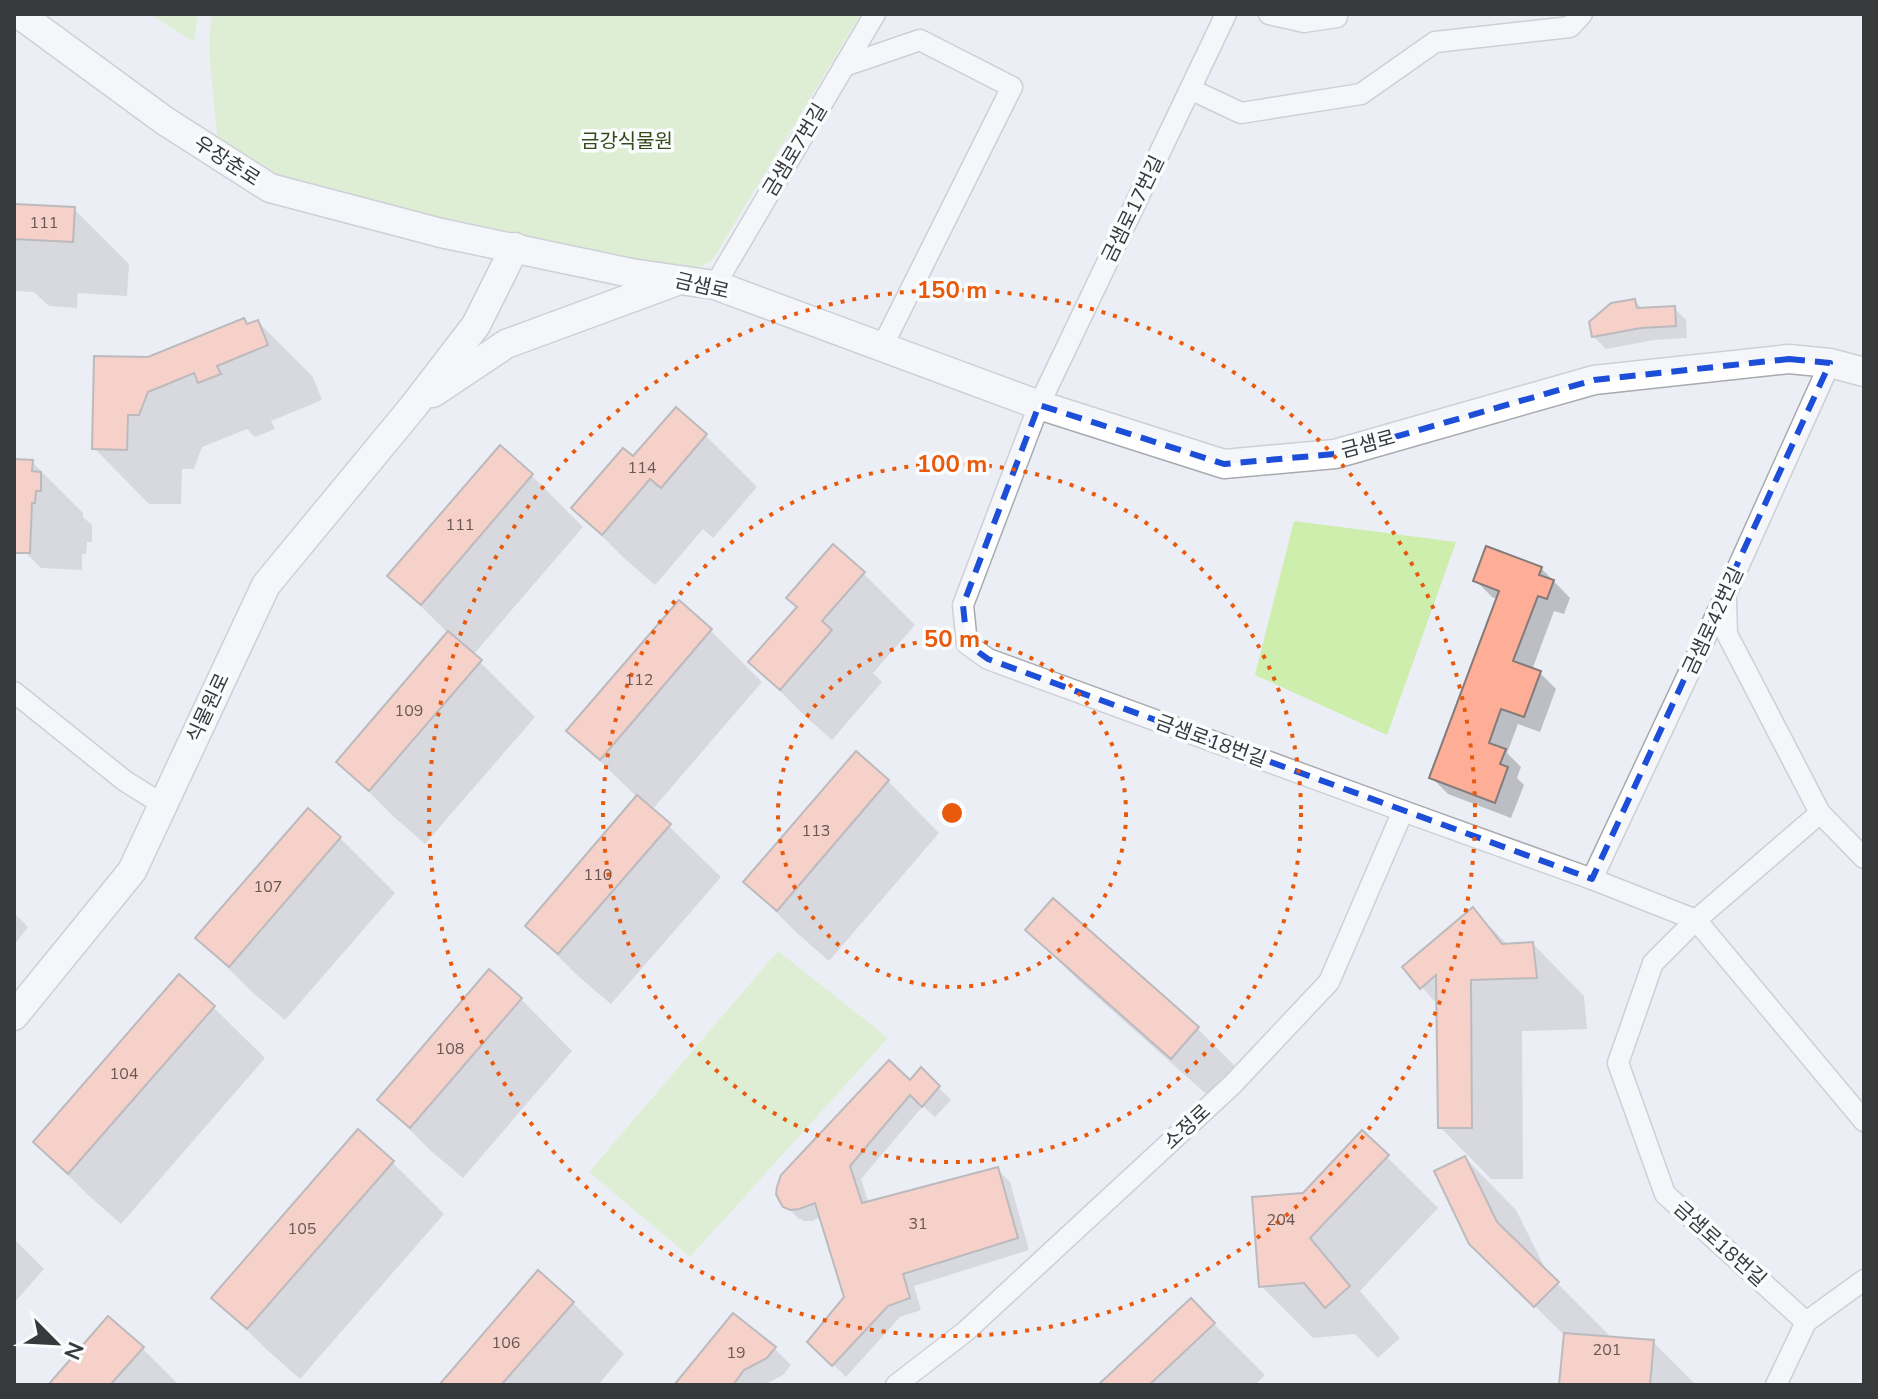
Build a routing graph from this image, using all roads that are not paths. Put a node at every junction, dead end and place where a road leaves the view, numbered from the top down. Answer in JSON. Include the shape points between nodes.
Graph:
{"nodes":[{"id":1,"x":19,"y":14,"type":"edge"},
{"id":2,"x":875,"y":14,"type":"edge"},
{"id":3,"x":1226,"y":14,"type":"edge"},
{"id":4,"x":1269,"y":14,"type":"edge"},
{"id":5,"x":1337,"y":14,"type":"edge"},
{"id":6,"x":1582,"y":14,"type":"edge"},
{"id":7,"x":844,"y":66,"type":"junction"},
{"id":8,"x":1190,"y":89,"type":"junction"},
{"id":9,"x":515,"y":247,"type":"junction"},
{"id":10,"x":680,"y":280,"type":"junction"},
{"id":11,"x":715,"y":285,"type":"junction"},
{"id":12,"x":882,"y":347,"type":"junction"},
{"id":13,"x":1830,"y":363,"type":"junction"},
{"id":14,"x":1864,"y":372,"type":"edge"},
{"id":15,"x":1039,"y":405,"type":"junction"},
{"id":16,"x":413,"y":407,"type":"junction"},
{"id":17,"x":1725,"y":596,"type":"junction"},
{"id":18,"x":14,"y":692,"type":"edge"},
{"id":19,"x":162,"y":804,"type":"junction"},
{"id":20,"x":1403,"y":811,"type":"junction"},
{"id":21,"x":1820,"y":813,"type":"junction"},
{"id":22,"x":1864,"y":858,"type":"edge"},
{"id":23,"x":1592,"y":879,"type":"junction"},
{"id":24,"x":1696,"y":920,"type":"junction"},
{"id":25,"x":14,"y":1016,"type":"edge"},
{"id":26,"x":1864,"y":1121,"type":"edge"},
{"id":27,"x":1864,"y":1280,"type":"edge"},
{"id":28,"x":1806,"y":1322,"type":"junction"},
{"id":29,"x":896,"y":1385,"type":"edge"},
{"id":30,"x":1776,"y":1385,"type":"edge"}],
"edges":[{"from":1,"to":9,"type":"main road","name":"우장춘로","via":[[165,121],[270,188]]},
{"from":2,"to":7,"type":"street","name":"금샘로7번길"},
{"from":3,"to":8,"type":"street","name":"금샘로17번길"},
{"from":4,"to":5,"type":"street","via":[[1304,22]]},
{"from":6,"to":8,"type":"street","via":[[1570,27],[1435,42],[1361,94],[1241,113]]},
{"from":7,"to":11,"type":"street","name":"금샘로7번길"},
{"from":7,"to":12,"type":"street","via":[[920,40],[1012,87]]},
{"from":8,"to":15,"type":"street","name":"금샘로17번길"},
{"from":9,"to":10,"type":"main road","name":"금샘로"},
{"from":9,"to":16,"type":"main road","name":"식물원로","via":[[476,325]]},
{"from":10,"to":11,"type":"main road","name":"금샘로"},
{"from":10,"to":16,"type":"main road","name":"식물원로","via":[[506,344]]},
{"from":11,"to":12,"type":"main road","name":"금샘로"},
{"from":12,"to":15,"type":"main road","name":"금샘로"},
{"from":13,"to":14,"type":"main road","name":"금샘로"},
{"from":13,"to":15,"type":"main road","name":"금샘로","via":[[1789,359],[1594,380],[1335,454],[1224,464]]},
{"from":13,"to":17,"type":"street","name":"금샘로42번길"},
{"from":15,"to":20,"type":"street","name":"금샘로18번길","via":[[963,605],[967,644],[988,659]]},
{"from":16,"to":19,"type":"main road","name":"식물원로","via":[[266,585]]},
{"from":17,"to":21,"type":"street","via":[[1727,634]]},
{"from":17,"to":23,"type":"street","name":"금샘로42번길"},
{"from":18,"to":19,"type":"street"},
{"from":19,"to":25,"type":"main road","name":"식물원로","via":[[132,871]]},
{"from":20,"to":23,"type":"street","name":"금샘로18번길"},
{"from":20,"to":29,"type":"street","name":"소정로","via":[[1329,982],[1232,1085],[966,1331]]},
{"from":21,"to":22,"type":"street"},
{"from":21,"to":24,"type":"street","name":"금샘로18번길"},
{"from":23,"to":24,"type":"street","name":"금샘로18번길"},
{"from":24,"to":26,"type":"street","name":"금샘로18번길"},
{"from":24,"to":28,"type":"street","name":"금샘로18번길","via":[[1653,963],[1618,1063],[1665,1194]]},
{"from":27,"to":28,"type":"street"},
{"from":28,"to":30,"type":"street"}]}
